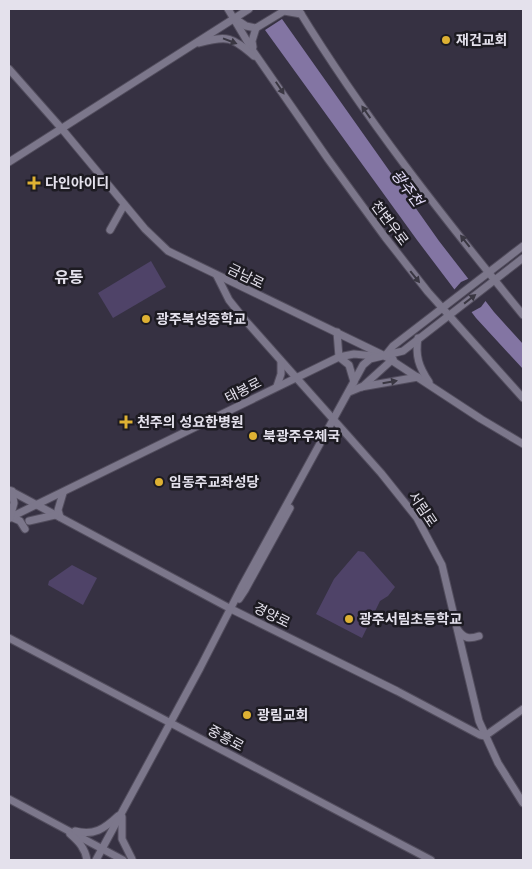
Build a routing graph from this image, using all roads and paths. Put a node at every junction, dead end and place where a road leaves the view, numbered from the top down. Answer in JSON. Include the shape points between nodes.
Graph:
{"nodes":[{"id":1,"x":228,"y":9,"type":"edge"},
{"id":2,"x":249,"y":9,"type":"edge"},
{"id":3,"x":300,"y":11,"type":"edge"},
{"id":4,"x":234,"y":18,"type":"junction"},
{"id":5,"x":256,"y":28,"type":"junction"},
{"id":6,"x":192,"y":45,"type":"junction"},
{"id":7,"x":253,"y":51,"type":"junction"},
{"id":8,"x":263,"y":64,"type":"junction"},
{"id":9,"x":9,"y":69,"type":"edge"},
{"id":10,"x":62,"y":129,"type":"junction"},
{"id":11,"x":22,"y":154,"type":"junction"},
{"id":12,"x":9,"y":155,"type":"edge"},
{"id":13,"x":9,"y":162,"type":"edge"},
{"id":14,"x":124,"y":205,"type":"junction"},
{"id":15,"x":110,"y":230,"type":"dead end"},
{"id":16,"x":523,"y":246,"type":"edge"},
{"id":17,"x":523,"y":258,"type":"edge"},
{"id":18,"x":486,"y":273,"type":"junction"},
{"id":19,"x":217,"y":276,"type":"junction"},
{"id":20,"x":493,"y":281,"type":"junction"},
{"id":21,"x":442,"y":308,"type":"junction"},
{"id":22,"x":523,"y":315,"type":"edge"},
{"id":23,"x":449,"y":316,"type":"junction"},
{"id":24,"x":337,"y":332,"type":"junction"},
{"id":25,"x":418,"y":338,"type":"junction"},
{"id":26,"x":339,"y":357,"type":"junction"},
{"id":27,"x":388,"y":359,"type":"junction"},
{"id":28,"x":280,"y":361,"type":"junction"},
{"id":29,"x":295,"y":377,"type":"junction"},
{"id":30,"x":418,"y":377,"type":"junction"},
{"id":31,"x":354,"y":382,"type":"junction"},
{"id":32,"x":277,"y":386,"type":"junction"},
{"id":33,"x":432,"y":386,"type":"junction"},
{"id":34,"x":361,"y":387,"type":"junction"},
{"id":35,"x":349,"y":392,"type":"junction"},
{"id":36,"x":523,"y":398,"type":"edge"},
{"id":37,"x":333,"y":419,"type":"junction"},
{"id":38,"x":523,"y":444,"type":"edge"},
{"id":39,"x":10,"y":490,"type":"edge"},
{"id":40,"x":63,"y":492,"type":"junction"},
{"id":41,"x":37,"y":505,"type":"junction"},
{"id":42,"x":58,"y":516,"type":"junction"},
{"id":43,"x":10,"y":518,"type":"edge"},
{"id":44,"x":29,"y":521,"type":"dead end"},
{"id":45,"x":25,"y":528,"type":"dead end"},
{"id":46,"x":231,"y":609,"type":"junction"},
{"id":47,"x":458,"y":630,"type":"junction"},
{"id":48,"x":479,"y":636,"type":"dead end"},
{"id":49,"x":9,"y":638,"type":"edge"},
{"id":50,"x":523,"y":709,"type":"edge"},
{"id":51,"x":170,"y":723,"type":"junction"},
{"id":52,"x":485,"y":736,"type":"junction"},
{"id":53,"x":9,"y":799,"type":"edge"},
{"id":54,"x":523,"y":803,"type":"edge"},
{"id":55,"x":122,"y":813,"type":"junction"},
{"id":56,"x":64,"y":828,"type":"junction"},
{"id":57,"x":102,"y":849,"type":"junction"},
{"id":58,"x":121,"y":859,"type":"edge"},
{"id":59,"x":86,"y":860,"type":"edge"},
{"id":60,"x":96,"y":860,"type":"edge"},
{"id":61,"x":133,"y":860,"type":"edge"},
{"id":62,"x":431,"y":860,"type":"edge"}],
"edges":[{"from":1,"to":4,"type":"street","name":"천변우로"},
{"from":2,"to":4,"type":"street"},
{"from":3,"to":5,"type":"street","via":[[284,11]]},
{"from":18,"to":3,"type":"street","one_way":true,"via":[[386,139]]},
{"from":4,"to":5,"type":"street"},
{"from":4,"to":6,"type":"street"},
{"from":4,"to":7,"type":"street","name":"천변우로"},
{"from":5,"to":7,"type":"street"},
{"from":6,"to":8,"type":"street","one_way":true,"via":[[225,38],[244,47]]},
{"from":6,"to":10,"type":"street"},
{"from":7,"to":8,"type":"street","name":"천변우로"},
{"from":8,"to":21,"type":"street","name":"천변우로","one_way":true,"via":[[357,200]]},
{"from":9,"to":10,"type":"street","name":"금남로"},
{"from":10,"to":11,"type":"street"},
{"from":10,"to":14,"type":"street","name":"금남로"},
{"from":11,"to":12,"type":"street"},
{"from":11,"to":13,"type":"street"},
{"from":14,"to":15,"type":"street"},
{"from":14,"to":19,"type":"street","name":"금남로","via":[[168,251]]},
{"from":16,"to":18,"type":"street"},
{"from":17,"to":20,"type":"street"},
{"from":18,"to":20,"type":"street"},
{"from":18,"to":21,"type":"street"},
{"from":19,"to":24,"type":"street","name":"금남로"},
{"from":19,"to":28,"type":"street","name":"서림로","via":[[234,307]]},
{"from":20,"to":22,"type":"street"},
{"from":23,"to":20,"type":"street","one_way":true},
{"from":21,"to":23,"type":"street","name":"천변우로"},
{"from":21,"to":27,"type":"street","via":[[393,346]]},
{"from":23,"to":25,"type":"street"},
{"from":23,"to":36,"type":"street","name":"천변우로"},
{"from":24,"to":26,"type":"street"},
{"from":24,"to":27,"type":"street","name":"금남로"},
{"from":25,"to":27,"type":"street"},
{"from":25,"to":33,"type":"street","via":[[416,353],[419,366]]},
{"from":26,"to":27,"type":"street","name":"태봉로","via":[[354,354]]},
{"from":26,"to":29,"type":"street","name":"태봉로"},
{"from":26,"to":31,"type":"street","via":[[349,365]]},
{"from":27,"to":30,"type":"street","name":"금남로"},
{"from":27,"to":31,"type":"street","via":[[366,361]]},
{"from":27,"to":34,"type":"street"},
{"from":28,"to":29,"type":"street","name":"서림로"},
{"from":28,"to":32,"type":"street","via":[[281,374]]},
{"from":29,"to":32,"type":"street","name":"태봉로"},
{"from":29,"to":37,"type":"street","name":"서림로"},
{"from":30,"to":33,"type":"street","name":"금남로"},
{"from":34,"to":30,"type":"street","one_way":true},
{"from":31,"to":35,"type":"street"},
{"from":32,"to":40,"type":"street","name":"태봉로"},
{"from":33,"to":38,"type":"street","name":"금남로"},
{"from":34,"to":35,"type":"street"},
{"from":35,"to":37,"type":"street"},
{"from":37,"to":46,"type":"street"},
{"from":37,"to":47,"type":"street","name":"서림로","via":[[416,518],[442,565]]},
{"from":39,"to":41,"type":"street","name":"경양로"},
{"from":39,"to":43,"type":"street","via":[[14,503]]},
{"from":40,"to":41,"type":"street","name":"태봉로"},
{"from":40,"to":42,"type":"street"},
{"from":41,"to":42,"type":"street","name":"경양로"},
{"from":41,"to":43,"type":"street","name":"태봉로"},
{"from":42,"to":44,"type":"street"},
{"from":42,"to":46,"type":"street","name":"경양로"},
{"from":43,"to":45,"type":"street"},
{"from":46,"to":51,"type":"street"},
{"from":46,"to":52,"type":"street","name":"경양로"},
{"from":47,"to":48,"type":"street","via":[[468,638]]},
{"from":47,"to":52,"type":"street","name":"서림로","via":[[478,721]]},
{"from":49,"to":51,"type":"street","name":"중흥로"},
{"from":50,"to":52,"type":"street"},
{"from":51,"to":55,"type":"street"},
{"from":51,"to":62,"type":"street","name":"중흥로"},
{"from":52,"to":54,"type":"street","name":"서림로"},
{"from":53,"to":56,"type":"street"},
{"from":55,"to":56,"type":"street","via":[[98,832]]},
{"from":55,"to":57,"type":"street"},
{"from":55,"to":61,"type":"street","via":[[122,839]]},
{"from":56,"to":57,"type":"street"},
{"from":56,"to":59,"type":"street","via":[[81,845]]},
{"from":57,"to":58,"type":"street"},
{"from":57,"to":60,"type":"street"},
{"from":58,"to":61,"type":"street"}]}
